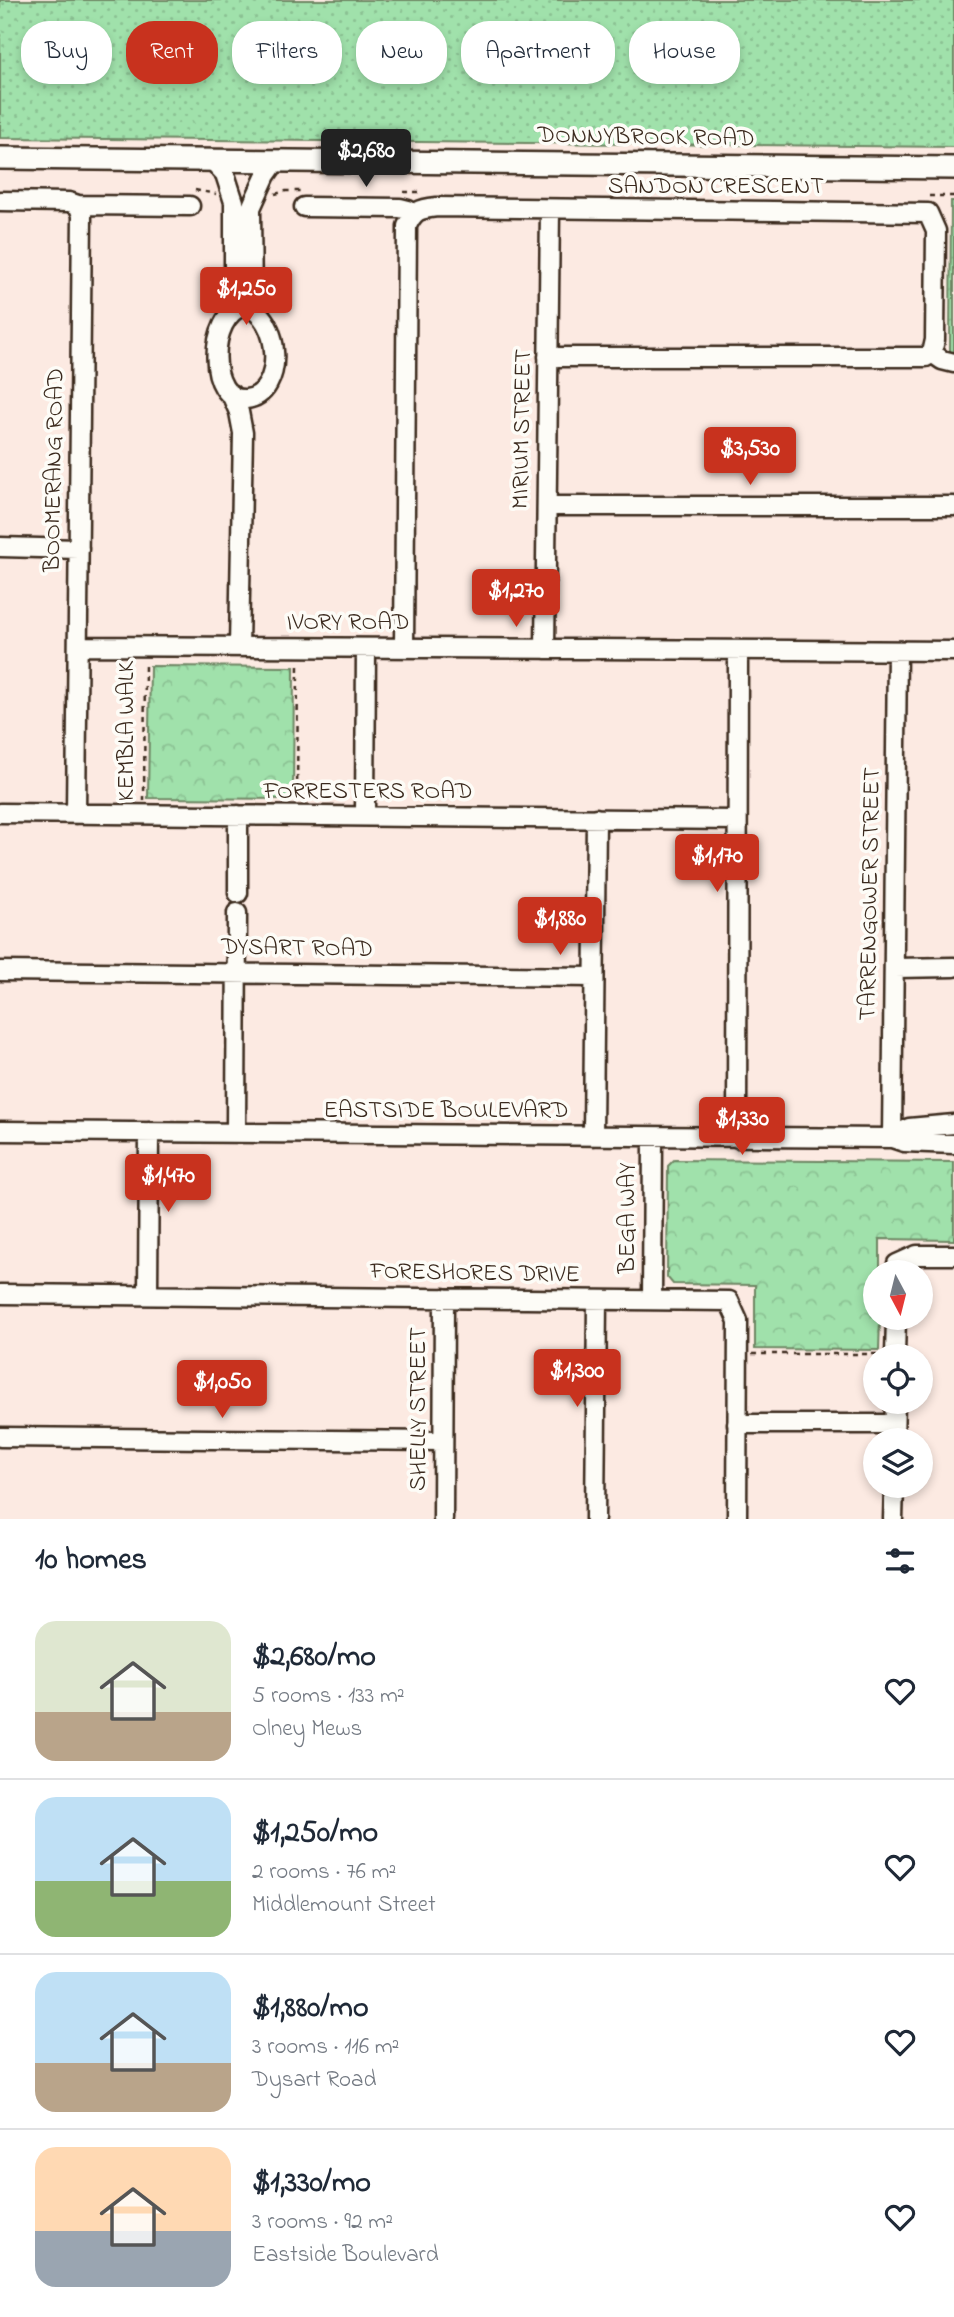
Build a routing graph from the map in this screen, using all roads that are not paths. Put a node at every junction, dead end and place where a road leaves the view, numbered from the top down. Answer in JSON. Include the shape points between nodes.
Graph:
{"nodes":[{"id":1,"x":0,"y":158,"type":"edge"},
{"id":2,"x":164,"y":160,"type":"junction"},
{"id":3,"x":212,"y":160,"type":"junction"},
{"id":4,"x":276,"y":161,"type":"junction"},
{"id":5,"x":337,"y":162,"type":"junction"},
{"id":6,"x":954,"y":168,"type":"edge"},
{"id":7,"x":0,"y":201,"type":"edge"},
{"id":8,"x":78,"y":205,"type":"junction"},
{"id":9,"x":190,"y":206,"type":"dead end"},
{"id":10,"x":304,"y":207,"type":"dead end"},
{"id":11,"x":550,"y":210,"type":"junction"},
{"id":12,"x":412,"y":213,"type":"junction"},
{"id":13,"x":243,"y":308,"type":"junction"},
{"id":14,"x":932,"y":353,"type":"junction"},
{"id":15,"x":548,"y":357,"type":"junction"},
{"id":16,"x":954,"y":363,"type":"edge"},
{"id":17,"x":261,"y":392,"type":"junction"},
{"id":18,"x":231,"y":394,"type":"junction"},
{"id":19,"x":243,"y":433,"type":"junction"},
{"id":20,"x":547,"y":506,"type":"junction"},
{"id":21,"x":954,"y":506,"type":"edge"},
{"id":22,"x":0,"y":547,"type":"edge"},
{"id":23,"x":79,"y":549,"type":"junction"},
{"id":24,"x":78,"y":646,"type":"junction"},
{"id":25,"x":239,"y":647,"type":"junction"},
{"id":26,"x":366,"y":648,"type":"junction"},
{"id":27,"x":404,"y":648,"type":"junction"},
{"id":28,"x":545,"y":649,"type":"junction"},
{"id":29,"x":738,"y":650,"type":"junction"},
{"id":30,"x":897,"y":651,"type":"junction"},
{"id":31,"x":954,"y":651,"type":"edge"},
{"id":32,"x":0,"y":813,"type":"edge"},
{"id":33,"x":76,"y":814,"type":"junction"},
{"id":34,"x":238,"y":816,"type":"junction"},
{"id":35,"x":365,"y":816,"type":"junction"},
{"id":36,"x":596,"y":818,"type":"junction"},
{"id":37,"x":736,"y":820,"type":"junction"},
{"id":38,"x":238,"y":893,"type":"dead end"},
{"id":39,"x":237,"y":912,"type":"dead end"},
{"id":40,"x":954,"y":967,"type":"edge"},
{"id":41,"x":895,"y":968,"type":"junction"},
{"id":42,"x":0,"y":971,"type":"edge"},
{"id":43,"x":238,"y":973,"type":"junction"},
{"id":44,"x":593,"y":977,"type":"junction"},
{"id":45,"x":954,"y":1124,"type":"edge"},
{"id":46,"x":0,"y":1131,"type":"edge"},
{"id":47,"x":149,"y":1132,"type":"junction"},
{"id":48,"x":236,"y":1133,"type":"junction"},
{"id":49,"x":593,"y":1136,"type":"junction"},
{"id":50,"x":653,"y":1137,"type":"junction"},
{"id":51,"x":737,"y":1138,"type":"junction"},
{"id":52,"x":892,"y":1138,"type":"junction"},
{"id":53,"x":954,"y":1144,"type":"edge"},
{"id":54,"x":954,"y":1255,"type":"edge"},
{"id":55,"x":906,"y":1260,"type":"edge"},
{"id":56,"x":0,"y":1294,"type":"edge"},
{"id":57,"x":148,"y":1295,"type":"junction"},
{"id":58,"x":444,"y":1298,"type":"junction"},
{"id":59,"x":597,"y":1300,"type":"junction"},
{"id":60,"x":652,"y":1300,"type":"junction"},
{"id":61,"x":737,"y":1423,"type":"junction"},
{"id":62,"x":863,"y":1430,"type":"edge"},
{"id":63,"x":0,"y":1437,"type":"edge"},
{"id":64,"x":443,"y":1441,"type":"junction"},
{"id":65,"x":894,"y":1498,"type":"edge"},
{"id":66,"x":443,"y":1519,"type":"edge"},
{"id":67,"x":595,"y":1519,"type":"edge"},
{"id":68,"x":737,"y":1519,"type":"edge"},
{"id":69,"x":893,"y":1519,"type":"edge"}],
"edges":[{"from":1,"to":2,"type":"main road","name":"DONNYBROOK ROAD"},
{"from":2,"to":3,"type":"main road","name":"DONNYBROOK ROAD"},
{"from":2,"to":5,"type":"main road","name":"DONNYBROOK ROAD","via":[[192,151],[308,152]]},
{"from":3,"to":4,"type":"main road","name":"DONNYBROOK ROAD"},
{"from":3,"to":13,"type":"street","via":[[225,174],[234,202]]},
{"from":4,"to":5,"type":"main road","name":"DONNYBROOK ROAD"},
{"from":4,"to":13,"type":"street","via":[[251,208]]},
{"from":5,"to":6,"type":"main road","name":"DONNYBROOK ROAD"},
{"from":7,"to":8,"type":"street"},
{"from":8,"to":9,"type":"street"},
{"from":8,"to":23,"type":"street","name":"BOOMERANG ROAD","via":[[82,215]]},
{"from":10,"to":12,"type":"street","name":"SANDON CRESCENT","via":[[400,208]]},
{"from":11,"to":12,"type":"street","name":"SANDON CRESCENT","via":[[437,207]]},
{"from":11,"to":14,"type":"street","name":"SANDON CRESCENT","via":[[928,213],[936,231]]},
{"from":11,"to":15,"type":"street","name":"MIRIUM STREET"},
{"from":12,"to":27,"type":"street","via":[[407,226]]},
{"from":13,"to":17,"type":"street","via":[[265,321],[274,346],[272,373]]},
{"from":13,"to":18,"type":"street","via":[[219,333],[216,344],[221,382]]},
{"from":14,"to":15,"type":"street","via":[[918,358]]},
{"from":14,"to":16,"type":"street"},
{"from":15,"to":20,"type":"street","name":"MIRIUM STREET"},
{"from":17,"to":18,"type":"street","via":[[246,399]]},
{"from":17,"to":19,"type":"street"},
{"from":18,"to":19,"type":"street"},
{"from":19,"to":25,"type":"street"},
{"from":20,"to":21,"type":"street"},
{"from":20,"to":28,"type":"street","name":"MIRIUM STREET"},
{"from":22,"to":23,"type":"street"},
{"from":23,"to":24,"type":"street","name":"BOOMERANG ROAD"},
{"from":24,"to":25,"type":"street","name":"IVORY ROAD"},
{"from":24,"to":33,"type":"street","name":"BOOMERANG ROAD"},
{"from":25,"to":26,"type":"street","name":"IVORY ROAD"},
{"from":26,"to":27,"type":"street","name":"IVORY ROAD"},
{"from":26,"to":35,"type":"street"},
{"from":27,"to":28,"type":"street","name":"IVORY ROAD"},
{"from":28,"to":29,"type":"street","name":"IVORY ROAD"},
{"from":29,"to":30,"type":"street","name":"IVORY ROAD"},
{"from":29,"to":37,"type":"street"},
{"from":30,"to":31,"type":"street","name":"IVORY ROAD"},
{"from":30,"to":41,"type":"street","name":"TARRENGOWER STREET"},
{"from":32,"to":33,"type":"street","name":"FORRESTERS ROAD"},
{"from":33,"to":34,"type":"street","name":"FORRESTERS ROAD"},
{"from":34,"to":35,"type":"street","name":"FORRESTERS ROAD"},
{"from":34,"to":38,"type":"street"},
{"from":35,"to":36,"type":"street","name":"FORRESTERS ROAD"},
{"from":36,"to":37,"type":"street","name":"FORRESTERS ROAD"},
{"from":36,"to":44,"type":"street"},
{"from":37,"to":51,"type":"street"},
{"from":39,"to":43,"type":"street"},
{"from":40,"to":41,"type":"street"},
{"from":41,"to":52,"type":"street","name":"TARRENGOWER STREET"},
{"from":42,"to":43,"type":"street","name":"DYSART ROAD"},
{"from":43,"to":44,"type":"street","name":"DYSART ROAD"},
{"from":43,"to":48,"type":"street"},
{"from":44,"to":49,"type":"street"},
{"from":45,"to":52,"type":"street","name":"EASTSIDE BOULEVARD","via":[[909,1128]]},
{"from":46,"to":47,"type":"street","name":"EASTSIDE BOULEVARD"},
{"from":47,"to":48,"type":"street","name":"EASTSIDE BOULEVARD"},
{"from":47,"to":57,"type":"street"},
{"from":48,"to":49,"type":"street","name":"EASTSIDE BOULEVARD"},
{"from":49,"to":50,"type":"street","name":"EASTSIDE BOULEVARD"},
{"from":50,"to":51,"type":"street","name":"EASTSIDE BOULEVARD"},
{"from":50,"to":60,"type":"street","name":"BEGA WAY"},
{"from":51,"to":52,"type":"street","name":"EASTSIDE BOULEVARD"},
{"from":52,"to":53,"type":"street","name":"EASTSIDE BOULEVARD"},
{"from":54,"to":55,"type":"street","via":[[917,1255]]},
{"from":56,"to":57,"type":"street","name":"FORESHORES DRIVE"},
{"from":57,"to":58,"type":"street","name":"FORESHORES DRIVE"},
{"from":58,"to":59,"type":"street","name":"FORESHORES DRIVE"},
{"from":58,"to":64,"type":"street","name":"SHELLY STREET"},
{"from":59,"to":60,"type":"street","name":"FORESHORES DRIVE"},
{"from":59,"to":67,"type":"street"},
{"from":60,"to":61,"type":"street","name":"FORESHORES DRIVE","via":[[729,1301],[738,1321]]},
{"from":61,"to":62,"type":"street"},
{"from":61,"to":68,"type":"street","name":"FORESHORES DRIVE"},
{"from":63,"to":64,"type":"street"},
{"from":64,"to":66,"type":"street","name":"SHELLY STREET"},
{"from":65,"to":69,"type":"street"}]}
